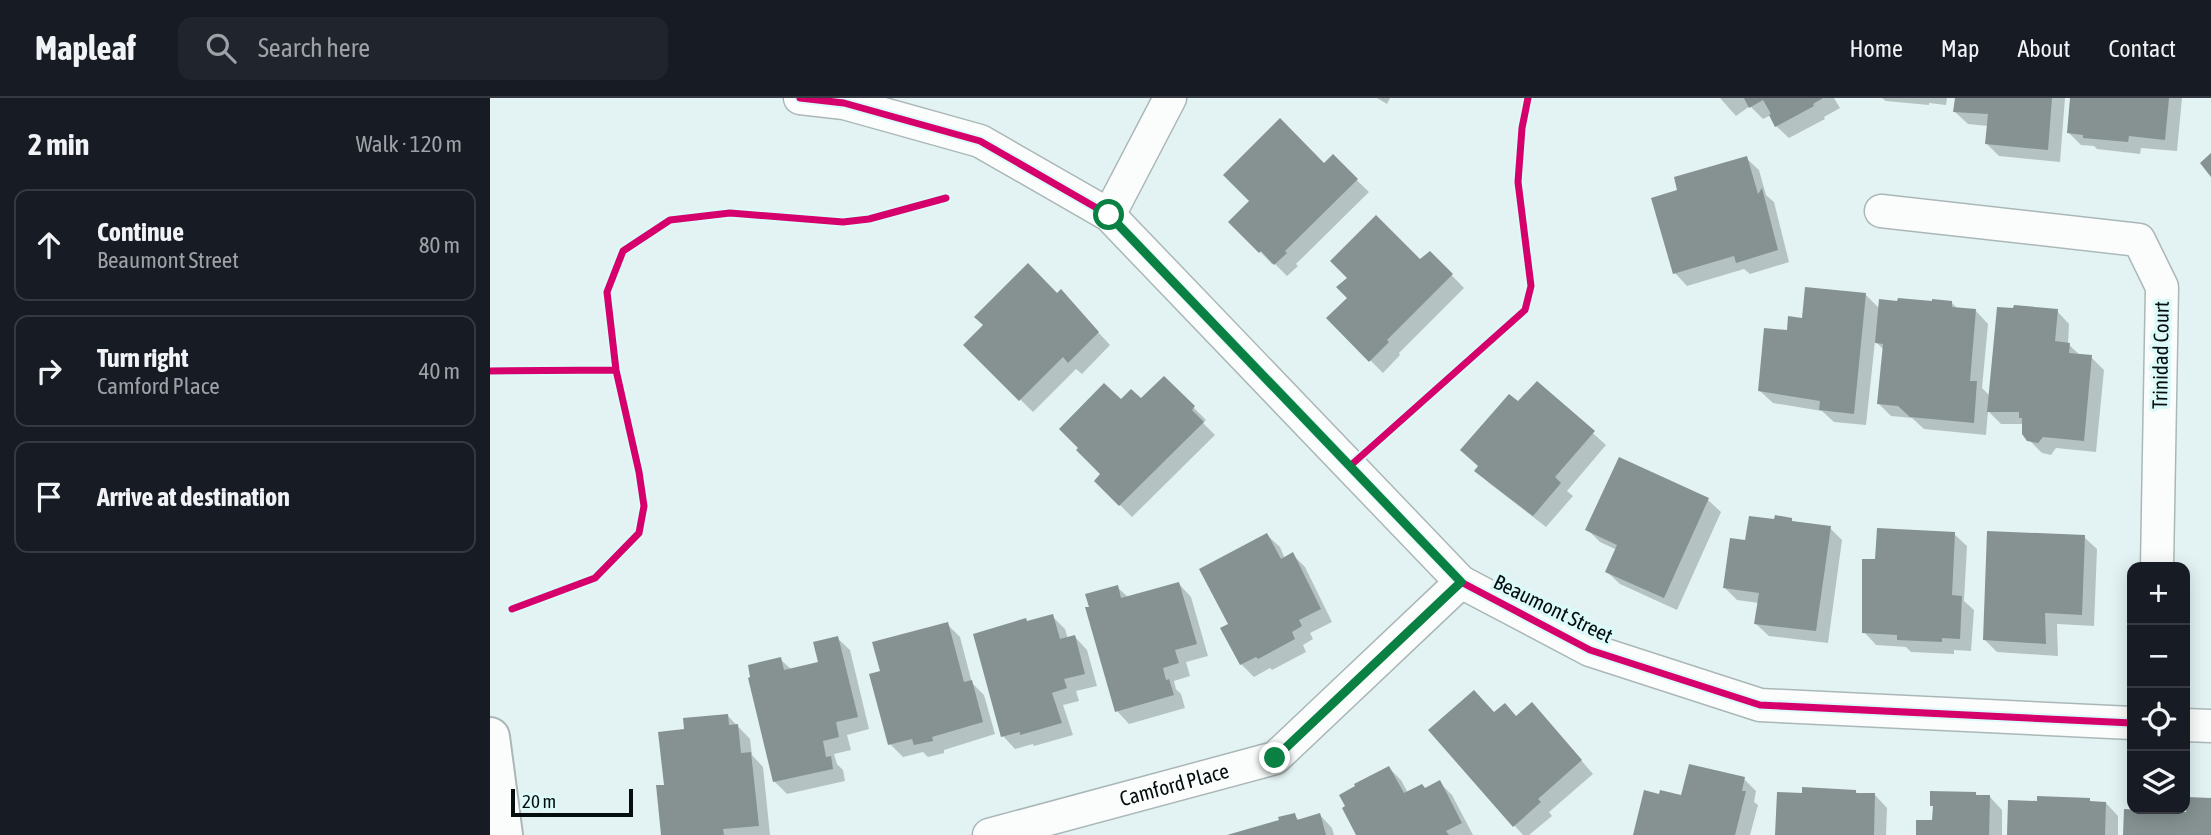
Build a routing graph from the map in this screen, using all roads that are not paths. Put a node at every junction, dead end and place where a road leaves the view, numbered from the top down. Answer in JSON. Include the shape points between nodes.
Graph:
{"nodes":[{"id":1,"x":800,"y":98,"type":"edge"},
{"id":2,"x":1170,"y":98,"type":"edge"},
{"id":3,"x":1881,"y":211,"type":"dead end"},
{"id":4,"x":1109,"y":215,"type":"junction"},
{"id":5,"x":2157,"y":562,"type":"edge"},
{"id":6,"x":1461,"y":582,"type":"junction"},
{"id":7,"x":2127,"y":723,"type":"edge"},
{"id":8,"x":2190,"y":725,"type":"edge"},
{"id":9,"x":2211,"y":726,"type":"edge"},
{"id":10,"x":490,"y":737,"type":"edge"},
{"id":11,"x":503,"y":835,"type":"edge"},
{"id":12,"x":989,"y":835,"type":"edge"}],
"edges":[{"from":1,"to":4,"type":"street","name":"Beaumont Street","via":[[844,103],[980,141]]},
{"from":2,"to":4,"type":"street"},
{"from":3,"to":5,"type":"street","name":"Trinidad Court","via":[[2139,240],[2162,287]]},
{"from":4,"to":6,"type":"street","name":"Beaumont Street"},
{"from":6,"to":7,"type":"street","name":"Beaumont Street","via":[[1590,650],[1760,705]]},
{"from":6,"to":12,"type":"street","name":"Camford Place","via":[[1275,758]]},
{"from":8,"to":9,"type":"street"},
{"from":10,"to":11,"type":"street"}]}
